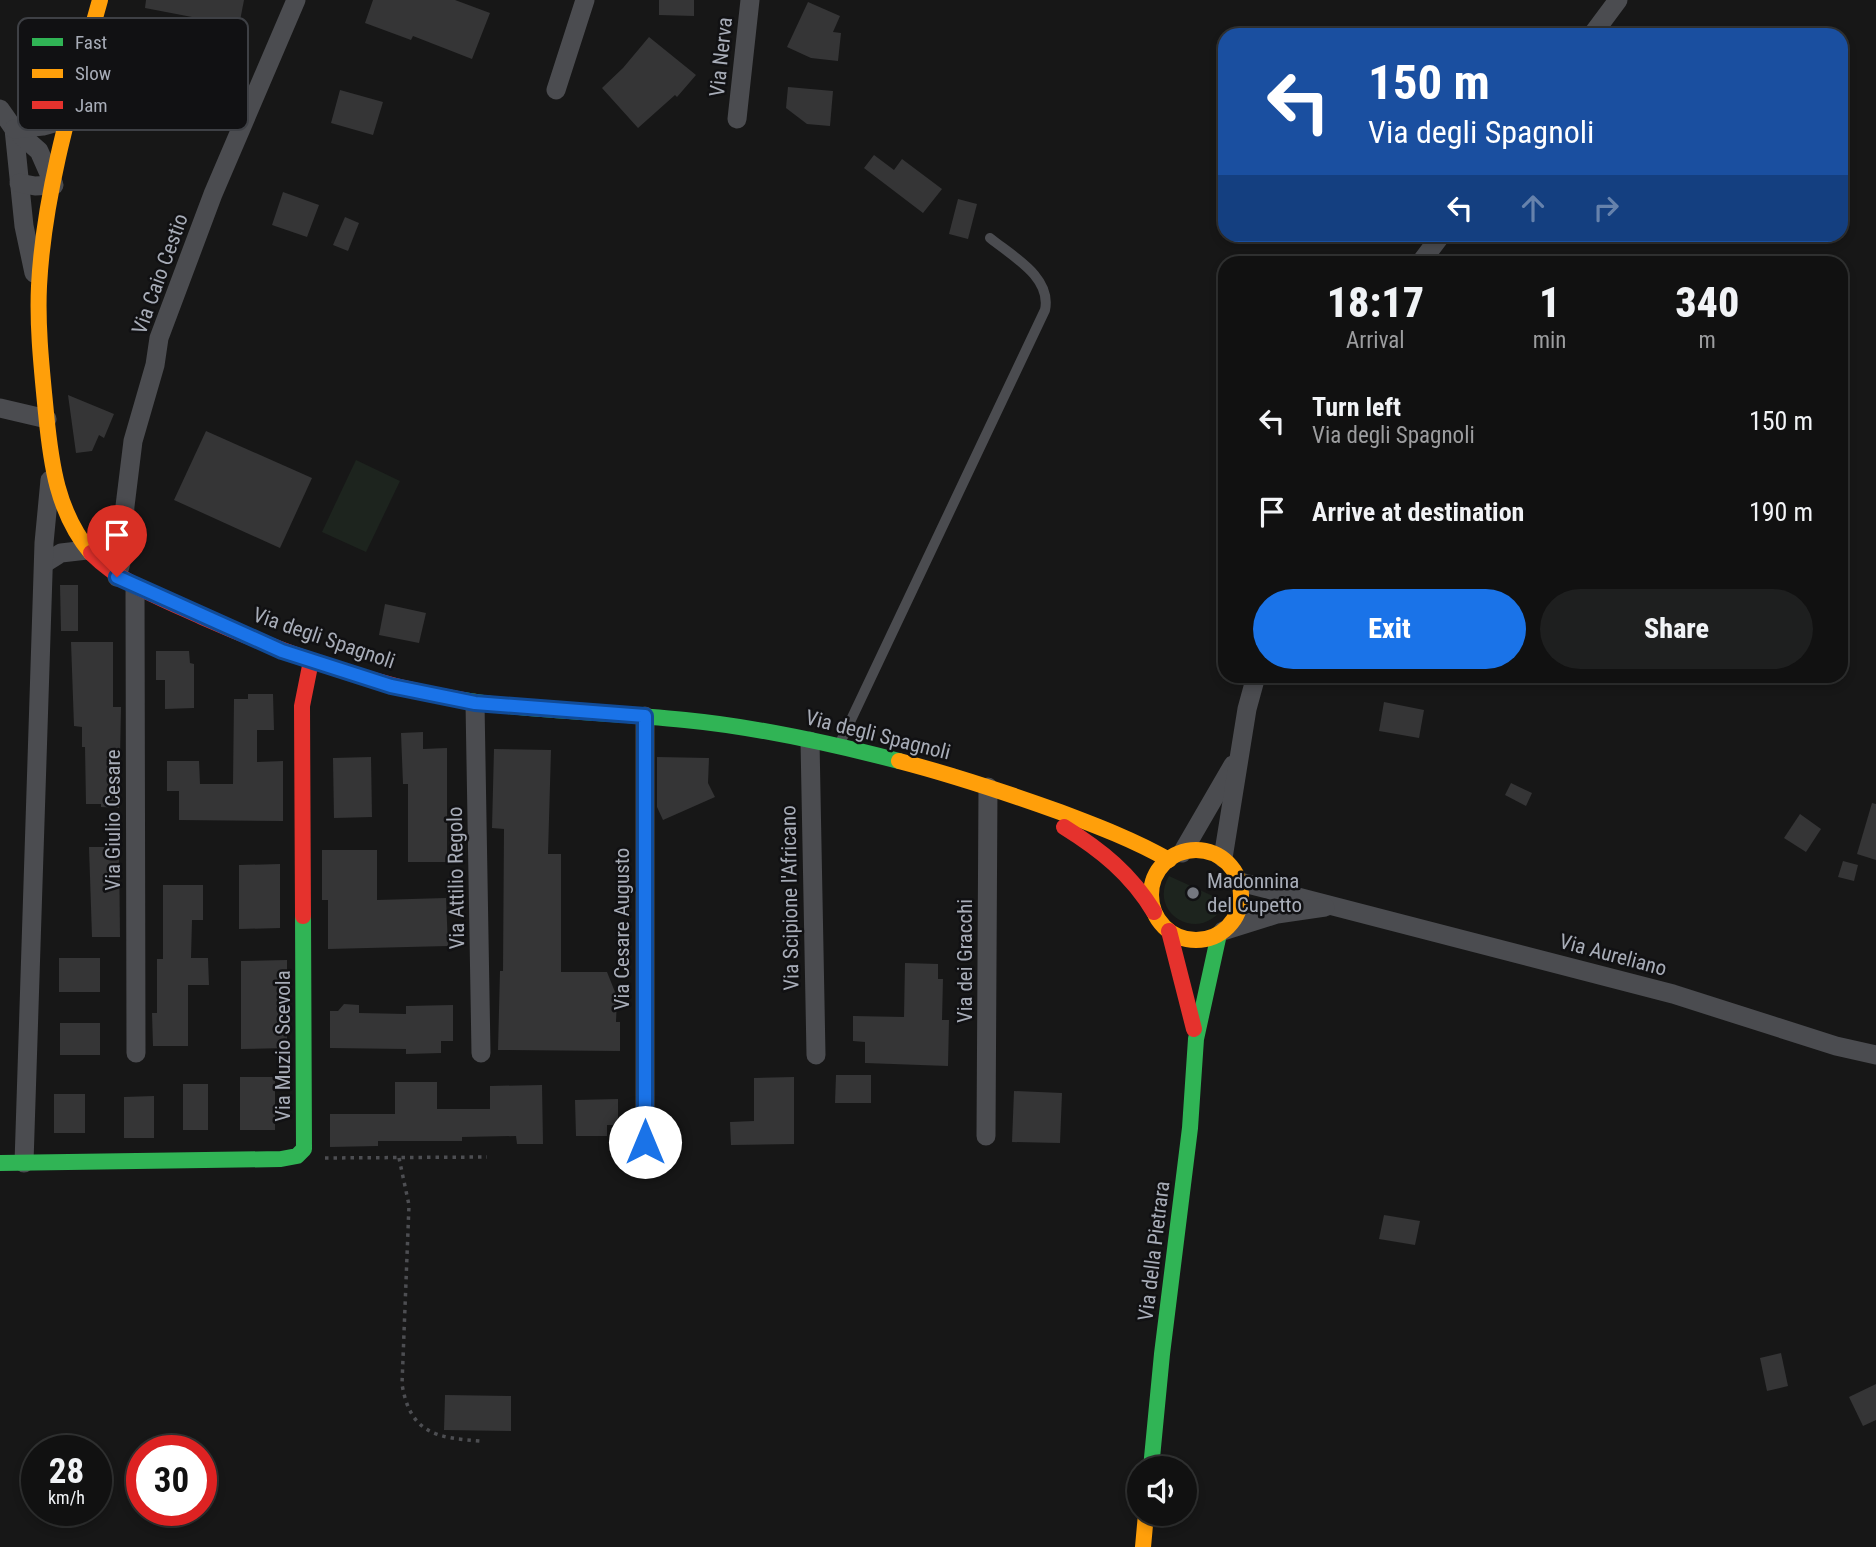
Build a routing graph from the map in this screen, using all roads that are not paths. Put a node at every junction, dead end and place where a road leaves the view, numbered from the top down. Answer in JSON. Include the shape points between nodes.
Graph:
{"nodes":[{"id":1,"x":100,"y":0,"type":"edge"},
{"id":2,"x":296,"y":0,"type":"edge"},
{"id":3,"x":585,"y":0,"type":"edge"},
{"id":4,"x":750,"y":0,"type":"edge"},
{"id":5,"x":1618,"y":0,"type":"edge"},
{"id":6,"x":95,"y":18,"type":"edge"},
{"id":7,"x":1597,"y":28,"type":"edge"},
{"id":8,"x":556,"y":90,"type":"dead end"},
{"id":9,"x":0,"y":109,"type":"edge"},
{"id":10,"x":248,"y":112,"type":"edge"},
{"id":11,"x":737,"y":120,"type":"dead end"},
{"id":12,"x":14,"y":129,"type":"junction"},
{"id":13,"x":18,"y":129,"type":"edge"},
{"id":14,"x":66,"y":130,"type":"edge"},
{"id":15,"x":240,"y":130,"type":"edge"},
{"id":16,"x":19,"y":183,"type":"junction"},
{"id":17,"x":54,"y":185,"type":"junction"},
{"id":18,"x":990,"y":238,"type":"dead end"},
{"id":19,"x":39,"y":289,"type":"junction"},
{"id":20,"x":0,"y":408,"type":"edge"},
{"id":21,"x":47,"y":419,"type":"junction"},
{"id":22,"x":53,"y":468,"type":"junction"},
{"id":23,"x":87,"y":550,"type":"junction"},
{"id":24,"x":45,"y":563,"type":"junction"},
{"id":25,"x":117,"y":577,"type":"junction"},
{"id":26,"x":135,"y":586,"type":"junction"},
{"id":27,"x":311,"y":661,"type":"junction"},
{"id":28,"x":1254,"y":683,"type":"edge"},
{"id":29,"x":475,"y":703,"type":"junction"},
{"id":30,"x":645,"y":716,"type":"junction"},
{"id":31,"x":810,"y":741,"type":"junction"},
{"id":32,"x":838,"y":747,"type":"junction"},
{"id":33,"x":1241,"y":748,"type":"junction"},
{"id":34,"x":988,"y":787,"type":"junction"},
{"id":35,"x":1014,"y":796,"type":"junction"},
{"id":36,"x":1175,"y":856,"type":"junction"},
{"id":37,"x":1223,"y":858,"type":"junction"},
{"id":38,"x":1240,"y":882,"type":"junction"},
{"id":39,"x":1337,"y":906,"type":"junction"},
{"id":40,"x":1154,"y":912,"type":"junction"},
{"id":41,"x":1168,"y":931,"type":"junction"},
{"id":42,"x":1221,"y":933,"type":"junction"},
{"id":43,"x":1196,"y":1039,"type":"junction"},
{"id":44,"x":136,"y":1053,"type":"dead end"},
{"id":45,"x":481,"y":1053,"type":"dead end"},
{"id":46,"x":816,"y":1055,"type":"dead end"},
{"id":47,"x":1876,"y":1055,"type":"edge"},
{"id":48,"x":986,"y":1136,"type":"dead end"},
{"id":49,"x":645,"y":1142,"type":"dead end"},
{"id":50,"x":0,"y":1163,"type":"edge"},
{"id":51,"x":24,"y":1163,"type":"junction"},
{"id":52,"x":1151,"y":1456,"type":"edge"},
{"id":53,"x":1145,"y":1526,"type":"edge"},
{"id":54,"x":1143,"y":1547,"type":"edge"}],
"edges":[{"from":1,"to":6,"type":"street"},
{"from":2,"to":10,"type":"street","name":"Via Caio Cestio"},
{"from":3,"to":8,"type":"street"},
{"from":4,"to":11,"type":"street","name":"Via Nerva"},
{"from":5,"to":7,"type":"street"},
{"from":9,"to":12,"type":"street","name":"Via degli Spagnoli"},
{"from":12,"to":13,"type":"street"},
{"from":12,"to":16,"type":"street","name":"Via degli Spagnoli"},
{"from":12,"to":17,"type":"street","via":[[39,151]]},
{"from":14,"to":17,"type":"street"},
{"from":15,"to":25,"type":"street","name":"Via Caio Cestio","via":[[159,338],[133,441]]},
{"from":16,"to":17,"type":"street"},
{"from":16,"to":19,"type":"street","name":"Via degli Spagnoli","via":[[26,241]]},
{"from":17,"to":19,"type":"street"},
{"from":18,"to":32,"type":"lane","via":[[1040,280],[1046,294],[1045,310]]},
{"from":19,"to":21,"type":"street","name":"Via degli Spagnoli"},
{"from":20,"to":21,"type":"street"},
{"from":21,"to":22,"type":"street","name":"Via degli Spagnoli"},
{"from":22,"to":23,"type":"street","name":"Via degli Spagnoli","via":[[62,505]]},
{"from":22,"to":24,"type":"street","via":[[46,508]]},
{"from":23,"to":24,"type":"street","via":[[61,553]]},
{"from":23,"to":25,"type":"street","name":"Via degli Spagnoli"},
{"from":24,"to":51,"type":"street"},
{"from":25,"to":26,"type":"street","name":"Via degli Spagnoli"},
{"from":26,"to":27,"type":"street","name":"Via degli Spagnoli"},
{"from":26,"to":44,"type":"street","name":"Via Giulio Cesare"},
{"from":27,"to":29,"type":"street","name":"Via degli Spagnoli","via":[[391,686]]},
{"from":27,"to":51,"type":"street","name":"Via Muzio Scevola","via":[[302,706],[304,1149],[282,1159]]},
{"from":28,"to":33,"type":"street"},
{"from":29,"to":30,"type":"street","name":"Via degli Spagnoli"},
{"from":29,"to":45,"type":"street","name":"Via Attilio Regolo"},
{"from":30,"to":31,"type":"street","name":"Via degli Spagnoli"},
{"from":30,"to":49,"type":"street","name":"Via Cesare Augusto"},
{"from":31,"to":32,"type":"street","name":"Via degli Spagnoli"},
{"from":31,"to":46,"type":"street","name":"Via Scipione l'Africano"},
{"from":32,"to":34,"type":"street","name":"Via degli Spagnoli"},
{"from":33,"to":36,"type":"street","via":[[1221,788]]},
{"from":33,"to":37,"type":"street"},
{"from":34,"to":35,"type":"street","name":"Via degli Spagnoli"},
{"from":34,"to":48,"type":"street","name":"Via dei Gracchi"},
{"from":35,"to":36,"type":"street"},
{"from":35,"to":40,"type":"street","via":[[1123,868]]},
{"from":36,"to":37,"type":"street","via":[[1193,850]]},
{"from":36,"to":40,"type":"street","via":[[1159,870],[1153,883]]},
{"from":37,"to":38,"type":"street"},
{"from":38,"to":39,"type":"street","name":"Via Aureliano"},
{"from":38,"to":42,"type":"street","via":[[1241,903],[1232,924]]},
{"from":39,"to":42,"type":"street","name":"Via Aureliano","via":[[1277,914]]},
{"from":39,"to":47,"type":"street","name":"Via Aureliano","via":[[1674,994]]},
{"from":40,"to":41,"type":"street"},
{"from":41,"to":42,"type":"street","via":[[1193,940]]},
{"from":41,"to":43,"type":"street","name":"Via della Pietrara"},
{"from":42,"to":43,"type":"street","name":"Via della Pietrara"},
{"from":43,"to":52,"type":"street","name":"Via della Pietrara","via":[[1190,1128]]},
{"from":50,"to":51,"type":"street"},
{"from":53,"to":54,"type":"street"}]}
